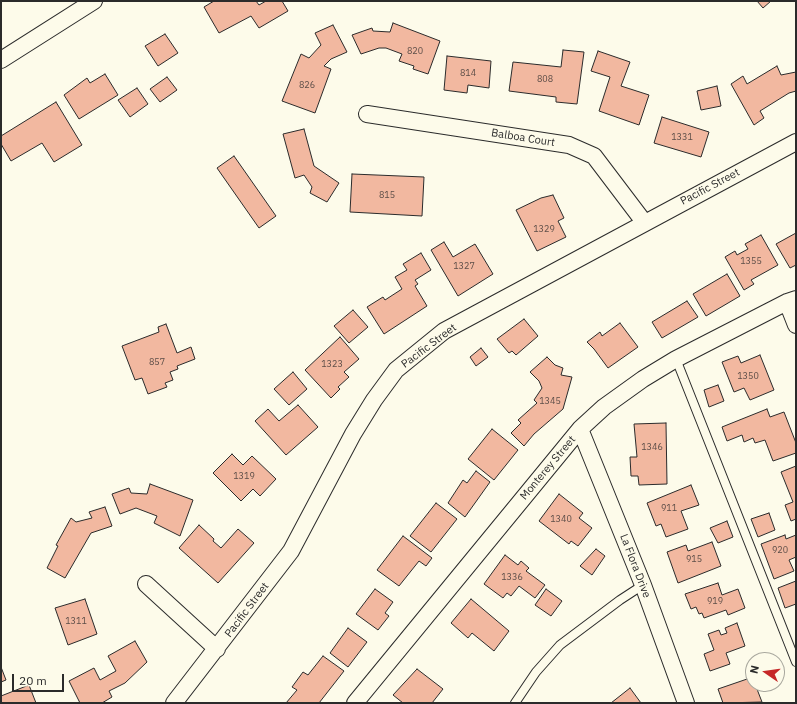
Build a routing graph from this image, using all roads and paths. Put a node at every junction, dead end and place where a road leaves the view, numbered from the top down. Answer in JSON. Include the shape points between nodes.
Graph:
{"nodes":[{"id":1,"x":94,"y":1,"type":"edge"},
{"id":2,"x":1,"y":60,"type":"edge"},
{"id":3,"x":367,"y":114,"type":"dead end"},
{"id":4,"x":796,"y":142,"type":"edge"},
{"id":5,"x":644,"y":222,"type":"junction"},
{"id":6,"x":792,"y":301,"type":"edge"},
{"id":7,"x":796,"y":325,"type":"edge"},
{"id":8,"x":676,"y":359,"type":"junction"},
{"id":9,"x":580,"y":429,"type":"junction"},
{"id":10,"x":146,"y":584,"type":"dead end"},
{"id":11,"x":643,"y":585,"type":"junction"},
{"id":12,"x":217,"y":649,"type":"junction"},
{"id":13,"x":796,"y":662,"type":"edge"},
{"id":14,"x":681,"y":700,"type":"edge"},
{"id":15,"x":174,"y":703,"type":"edge"},
{"id":16,"x":355,"y":703,"type":"edge"},
{"id":17,"x":515,"y":703,"type":"edge"}],
"edges":[{"from":1,"to":2,"type":"street"},
{"from":3,"to":5,"type":"street","name":"Balboa Court","via":[[569,145],[594,156]]},
{"from":4,"to":5,"type":"street","name":"Pacific Street"},
{"from":5,"to":12,"type":"street","name":"Pacific Street","via":[[444,331],[396,370],[354,434],[291,551]]},
{"from":6,"to":7,"type":"street"},
{"from":6,"to":8,"type":"street","name":"Monterey Street"},
{"from":8,"to":9,"type":"street","name":"Monterey Street","via":[[604,407]]},
{"from":8,"to":13,"type":"lane"},
{"from":9,"to":11,"type":"street","name":"La Flora Drive"},
{"from":9,"to":16,"type":"street","name":"Monterey Street"},
{"from":10,"to":12,"type":"street","name":"Pacific Street"},
{"from":11,"to":14,"type":"street","name":"La Flora Drive"},
{"from":11,"to":17,"type":"lane","via":[[560,645],[536,672]]},
{"from":12,"to":15,"type":"street","name":"Pacific Street"}]}
